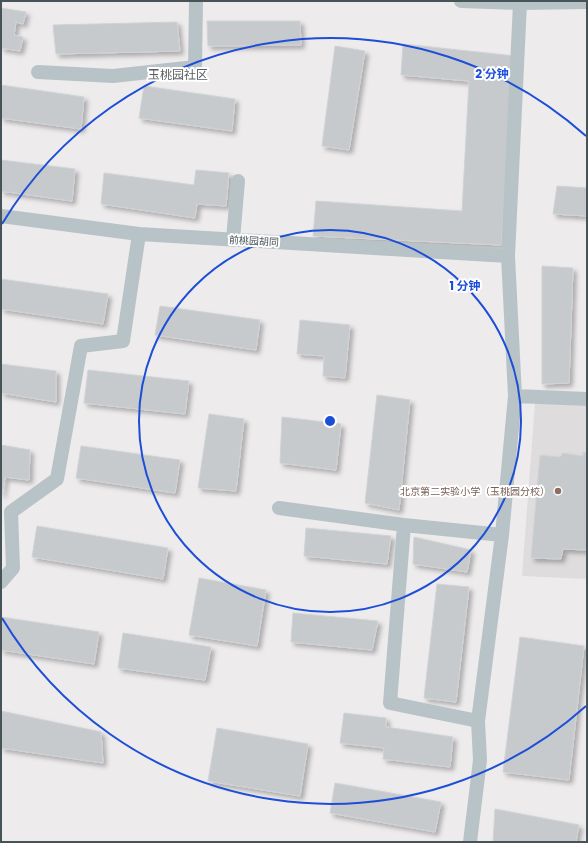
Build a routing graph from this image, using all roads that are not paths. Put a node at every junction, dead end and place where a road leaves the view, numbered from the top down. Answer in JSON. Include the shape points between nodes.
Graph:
{"nodes":[{"id":1,"x":196,"y":1,"type":"edge"},
{"id":2,"x":461,"y":1,"type":"edge"},
{"id":3,"x":587,"y":2,"type":"edge"},
{"id":4,"x":520,"y":3,"type":"junction"},
{"id":5,"x":38,"y":72,"type":"dead end"},
{"id":6,"x":238,"y":181,"type":"dead end"},
{"id":7,"x":1,"y":216,"type":"edge"},
{"id":8,"x":139,"y":234,"type":"junction"},
{"id":9,"x":233,"y":240,"type":"junction"},
{"id":10,"x":508,"y":256,"type":"junction"},
{"id":11,"x":515,"y":396,"type":"junction"},
{"id":12,"x":587,"y":399,"type":"edge"},
{"id":13,"x":279,"y":508,"type":"dead end"},
{"id":14,"x":404,"y":525,"type":"junction"},
{"id":15,"x":502,"y":535,"type":"junction"},
{"id":16,"x":1,"y":582,"type":"edge"},
{"id":17,"x":478,"y":721,"type":"junction"},
{"id":18,"x":470,"y":842,"type":"edge"}],
"edges":[{"from":1,"to":5,"type":"street","via":[[195,67],[113,76]]},
{"from":2,"to":4,"type":"street"},
{"from":3,"to":4,"type":"street"},
{"from":4,"to":10,"type":"street"},
{"from":6,"to":9,"type":"street"},
{"from":7,"to":8,"type":"street","name":"前桃园胡同"},
{"from":8,"to":9,"type":"street","name":"前桃园胡同"},
{"from":8,"to":16,"type":"street","via":[[123,341],[80,346],[57,479],[11,512],[13,568]]},
{"from":9,"to":10,"type":"street","name":"前桃园胡同"},
{"from":10,"to":11,"type":"street"},
{"from":11,"to":12,"type":"street"},
{"from":11,"to":15,"type":"street"},
{"from":13,"to":14,"type":"street"},
{"from":14,"to":15,"type":"street"},
{"from":14,"to":17,"type":"street","via":[[390,702]]},
{"from":15,"to":17,"type":"street"},
{"from":17,"to":18,"type":"street","via":[[480,760]]}]}
